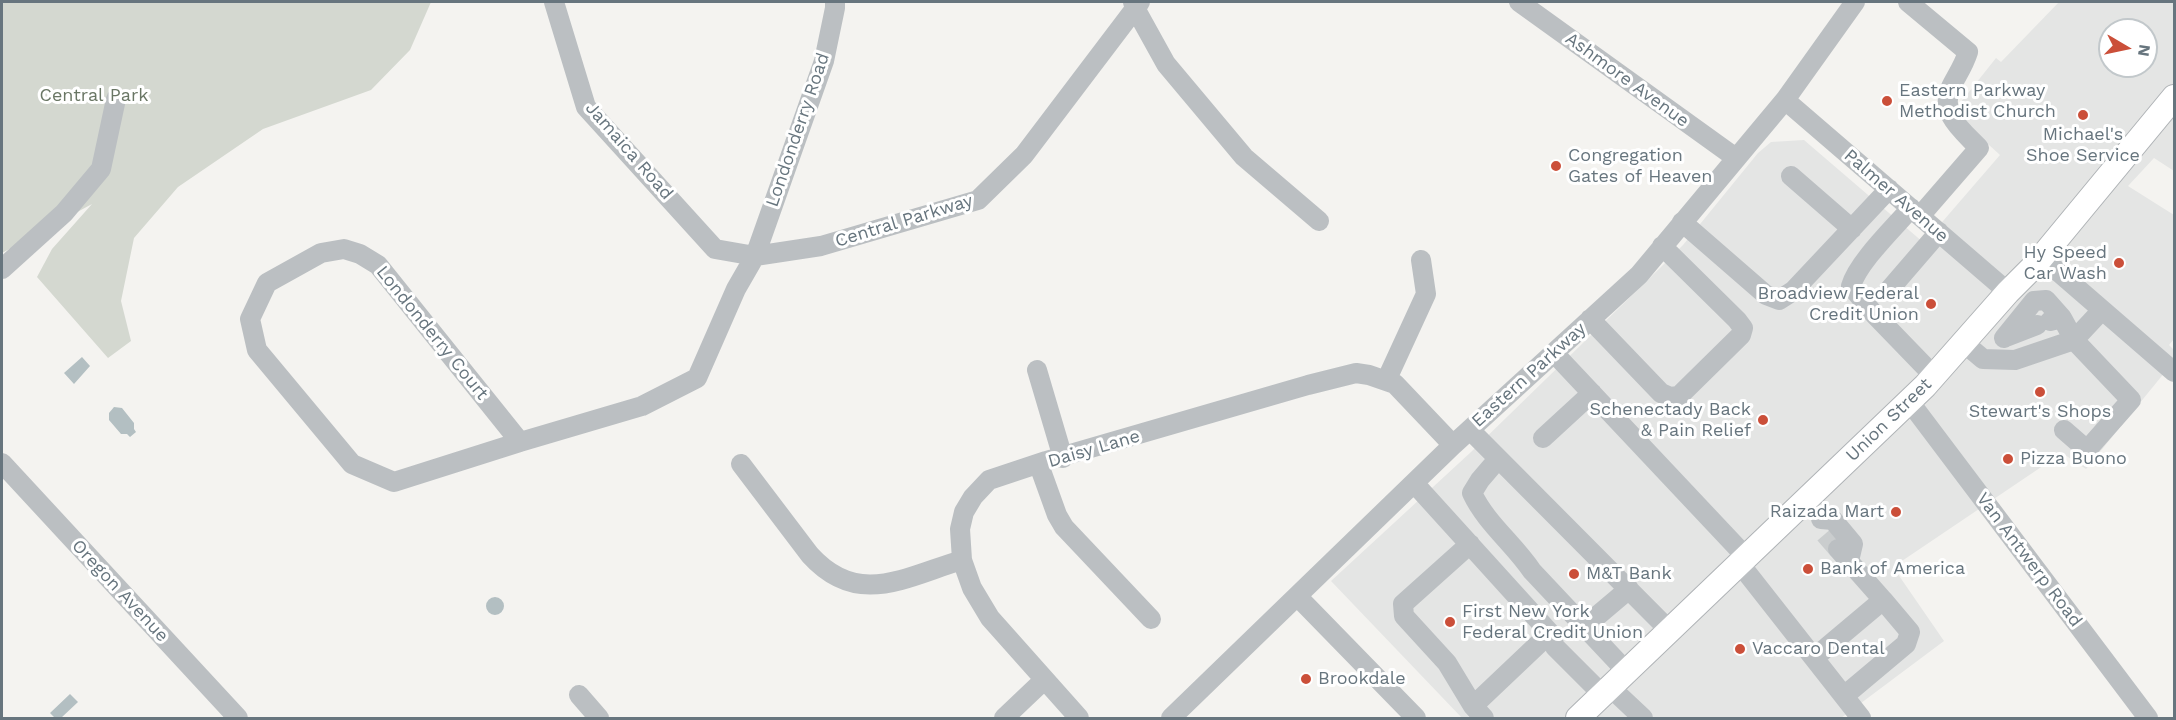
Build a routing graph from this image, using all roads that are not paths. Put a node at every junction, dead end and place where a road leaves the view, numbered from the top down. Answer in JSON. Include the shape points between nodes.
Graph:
{"nodes":[{"id":1,"x":554,"y":2,"type":"edge"},
{"id":2,"x":835,"y":2,"type":"edge"},
{"id":3,"x":1519,"y":2,"type":"edge"},
{"id":4,"x":1855,"y":2,"type":"edge"},
{"id":5,"x":1908,"y":2,"type":"edge"},
{"id":6,"x":1136,"y":4,"type":"edge"},
{"id":7,"x":2175,"y":97,"type":"edge"},
{"id":8,"x":116,"y":99,"type":"dead end"},
{"id":9,"x":1785,"y":100,"type":"junction"},
{"id":10,"x":1736,"y":158,"type":"junction"},
{"id":11,"x":1791,"y":176,"type":"dead end"},
{"id":12,"x":1888,"y":189,"type":"junction"},
{"id":13,"x":1916,"y":212,"type":"junction"},
{"id":14,"x":1319,"y":221,"type":"dead end"},
{"id":15,"x":1682,"y":222,"type":"junction"},
{"id":16,"x":1852,"y":229,"type":"junction"},
{"id":17,"x":1939,"y":232,"type":"junction"},
{"id":18,"x":1662,"y":246,"type":"junction"},
{"id":19,"x":754,"y":256,"type":"junction"},
{"id":20,"x":1420,"y":260,"type":"dead end"},
{"id":21,"x":2036,"y":264,"type":"junction"},
{"id":22,"x":2,"y":269,"type":"edge"},
{"id":23,"x":1889,"y":290,"type":"dead end"},
{"id":24,"x":2008,"y":292,"type":"junction"},
{"id":25,"x":2102,"y":310,"type":"junction"},
{"id":26,"x":1590,"y":319,"type":"junction"},
{"id":27,"x":2050,"y":321,"type":"junction"},
{"id":28,"x":2004,"y":338,"type":"junction"},
{"id":29,"x":2074,"y":340,"type":"junction"},
{"id":30,"x":1964,"y":343,"type":"junction"},
{"id":31,"x":1554,"y":353,"type":"junction"},
{"id":32,"x":1983,"y":359,"type":"junction"},
{"id":33,"x":1037,"y":370,"type":"dead end"},
{"id":34,"x":2175,"y":372,"type":"edge"},
{"id":35,"x":1934,"y":376,"type":"junction"},
{"id":36,"x":1386,"y":381,"type":"junction"},
{"id":37,"x":1592,"y":393,"type":"junction"},
{"id":38,"x":1909,"y":401,"type":"junction"},
{"id":39,"x":1470,"y":430,"type":"junction"},
{"id":40,"x":2064,"y":430,"type":"dead end"},
{"id":41,"x":1544,"y":438,"type":"dead end"},
{"id":42,"x":520,"y":442,"type":"junction"},
{"id":43,"x":1453,"y":445,"type":"junction"},
{"id":44,"x":1063,"y":458,"type":"junction"},
{"id":45,"x":1498,"y":459,"type":"junction"},
{"id":46,"x":2,"y":464,"type":"edge"},
{"id":47,"x":741,"y":464,"type":"dead end"},
{"id":48,"x":1039,"y":465,"type":"junction"},
{"id":49,"x":1414,"y":483,"type":"junction"},
{"id":50,"x":1805,"y":501,"type":"junction"},
{"id":51,"x":1470,"y":544,"type":"junction"},
{"id":52,"x":962,"y":560,"type":"junction"},
{"id":53,"x":1743,"y":561,"type":"junction"},
{"id":54,"x":1629,"y":589,"type":"junction"},
{"id":55,"x":1297,"y":596,"type":"junction"},
{"id":56,"x":1883,"y":600,"type":"junction"},
{"id":57,"x":1151,"y":619,"type":"dead end"},
{"id":58,"x":1584,"y":627,"type":"junction"},
{"id":59,"x":1670,"y":631,"type":"junction"},
{"id":60,"x":1550,"y":633,"type":"junction"},
{"id":61,"x":1814,"y":658,"type":"junction"},
{"id":62,"x":1044,"y":680,"type":"junction"},
{"id":63,"x":1613,"y":685,"type":"junction"},
{"id":64,"x":579,"y":695,"type":"dead end"},
{"id":65,"x":1844,"y":696,"type":"junction"},
{"id":66,"x":1478,"y":712,"type":"edge"},
{"id":67,"x":238,"y":718,"type":"edge"},
{"id":68,"x":599,"y":718,"type":"edge"},
{"id":69,"x":1004,"y":718,"type":"edge"},
{"id":70,"x":1079,"y":718,"type":"edge"},
{"id":71,"x":1171,"y":718,"type":"edge"},
{"id":72,"x":1416,"y":718,"type":"edge"},
{"id":73,"x":1578,"y":718,"type":"edge"},
{"id":74,"x":1643,"y":718,"type":"edge"},
{"id":75,"x":1861,"y":718,"type":"edge"},
{"id":76,"x":2148,"y":718,"type":"edge"}],
"edges":[{"from":1,"to":19,"type":"street","name":"Jamaica Road","via":[[586,106],[715,249]]},
{"from":2,"to":19,"type":"street","name":"Londonderry Road","via":[[824,61]]},
{"from":3,"to":10,"type":"street","name":"Ashmore Avenue"},
{"from":4,"to":9,"type":"street","name":"Eastern Parkway"},
{"from":5,"to":13,"type":"street","via":[[1968,52],[1950,88],[1947,105],[1952,120],[1978,148]]},
{"from":6,"to":14,"type":"street","via":[[1166,64],[1244,157]]},
{"from":6,"to":19,"type":"street","name":"Central Parkway","via":[[1024,155],[978,200],[821,246]]},
{"from":7,"to":21,"type":"main road","name":"Union Street"},
{"from":8,"to":22,"type":"street","via":[[101,169],[64,213]]},
{"from":9,"to":10,"type":"street","name":"Eastern Parkway"},
{"from":9,"to":12,"type":"street","name":"Palmer Avenue"},
{"from":10,"to":15,"type":"street","name":"Eastern Parkway"},
{"from":11,"to":16,"type":"street"},
{"from":12,"to":13,"type":"street","name":"Palmer Avenue"},
{"from":12,"to":16,"type":"street"},
{"from":13,"to":17,"type":"street","name":"Palmer Avenue"},
{"from":13,"to":35,"type":"street","via":[[1864,262],[1851,286]]},
{"from":15,"to":16,"type":"street","via":[[1766,295],[1779,300],[1793,291]]},
{"from":15,"to":18,"type":"street","name":"Eastern Parkway"},
{"from":17,"to":23,"type":"street"},
{"from":17,"to":24,"type":"street","name":"Palmer Avenue"},
{"from":18,"to":26,"type":"street","name":"Eastern Parkway","via":[[1638,275]]},
{"from":18,"to":26,"type":"street","via":[[1737,320],[1743,328],[1741,335],[1679,396],[1670,397],[1661,393]]},
{"from":19,"to":42,"type":"street","name":"Londonderry Court","via":[[697,378],[642,406]]},
{"from":20,"to":36,"type":"street","via":[[1426,294]]},
{"from":21,"to":24,"type":"main road","name":"Union Street"},
{"from":21,"to":25,"type":"street","via":[[2055,269]]},
{"from":24,"to":30,"type":"main road","name":"Union Street"},
{"from":25,"to":29,"type":"street"},
{"from":25,"to":34,"type":"street"},
{"from":26,"to":31,"type":"street","name":"Eastern Parkway"},
{"from":27,"to":28,"type":"street"},
{"from":27,"to":28,"type":"street","via":[[2046,300],[2034,301]]},
{"from":27,"to":29,"type":"street"},
{"from":28,"to":32,"type":"street"},
{"from":29,"to":32,"type":"street","via":[[2015,360]]},
{"from":29,"to":40,"type":"street","via":[[2131,400],[2087,450]]},
{"from":30,"to":32,"type":"street"},
{"from":30,"to":35,"type":"main road","name":"Union Street"},
{"from":31,"to":37,"type":"street"},
{"from":31,"to":39,"type":"street","name":"Eastern Parkway"},
{"from":33,"to":44,"type":"street"},
{"from":35,"to":38,"type":"main road","name":"Union Street"},
{"from":36,"to":43,"type":"street","name":"Daisy Lane","via":[[1406,394]]},
{"from":36,"to":44,"type":"street","name":"Daisy Lane","via":[[1362,374],[1344,375]]},
{"from":37,"to":41,"type":"street"},
{"from":37,"to":53,"type":"street"},
{"from":38,"to":50,"type":"main road","name":"Union Street"},
{"from":38,"to":76,"type":"street","name":"Van Antwerp Road"},
{"from":39,"to":43,"type":"street","name":"Eastern Parkway"},
{"from":39,"to":45,"type":"street"},
{"from":42,"to":42,"type":"street","name":"Londonderry Court","via":[[378,265],[369,259],[344,249],[321,253],[267,283],[250,319],[257,350],[352,464],[394,482]]},
{"from":43,"to":49,"type":"street","name":"Eastern Parkway"},
{"from":44,"to":48,"type":"street","name":"Daisy Lane"},
{"from":45,"to":54,"type":"street"},
{"from":45,"to":58,"type":"street","via":[[1472,493],[1479,508]]},
{"from":46,"to":67,"type":"street","name":"Oregon Avenue"},
{"from":47,"to":52,"type":"street","via":[[822,569],[836,576],[861,585],[883,585]]},
{"from":48,"to":52,"type":"street","name":"Daisy Lane","via":[[989,480],[973,497],[960,529]]},
{"from":48,"to":57,"type":"street","via":[[1064,527]]},
{"from":49,"to":51,"type":"street"},
{"from":49,"to":55,"type":"street","name":"Eastern Parkway"},
{"from":50,"to":53,"type":"main road","name":"Union Street"},
{"from":50,"to":56,"type":"street"},
{"from":51,"to":60,"type":"street"},
{"from":51,"to":66,"type":"street","via":[[1403,604],[1404,616],[1447,663]]},
{"from":52,"to":62,"type":"street","name":"Daisy Lane","via":[[972,588],[990,618]]},
{"from":53,"to":59,"type":"main road","name":"Union Street"},
{"from":53,"to":61,"type":"street"},
{"from":54,"to":58,"type":"street"},
{"from":54,"to":59,"type":"street"},
{"from":55,"to":71,"type":"street","name":"Eastern Parkway"},
{"from":55,"to":72,"type":"street"},
{"from":56,"to":61,"type":"street"},
{"from":56,"to":65,"type":"street","via":[[1910,632],[1906,644]]},
{"from":58,"to":63,"type":"street"},
{"from":59,"to":63,"type":"main road","name":"Union Street"},
{"from":60,"to":63,"type":"street","via":[[1555,646]]},
{"from":60,"to":66,"type":"street"},
{"from":61,"to":65,"type":"street"},
{"from":62,"to":69,"type":"street"},
{"from":62,"to":70,"type":"street","name":"Daisy Lane"},
{"from":63,"to":73,"type":"main road","name":"Union Street"},
{"from":63,"to":74,"type":"street"},
{"from":64,"to":68,"type":"street"},
{"from":65,"to":75,"type":"street"}]}
